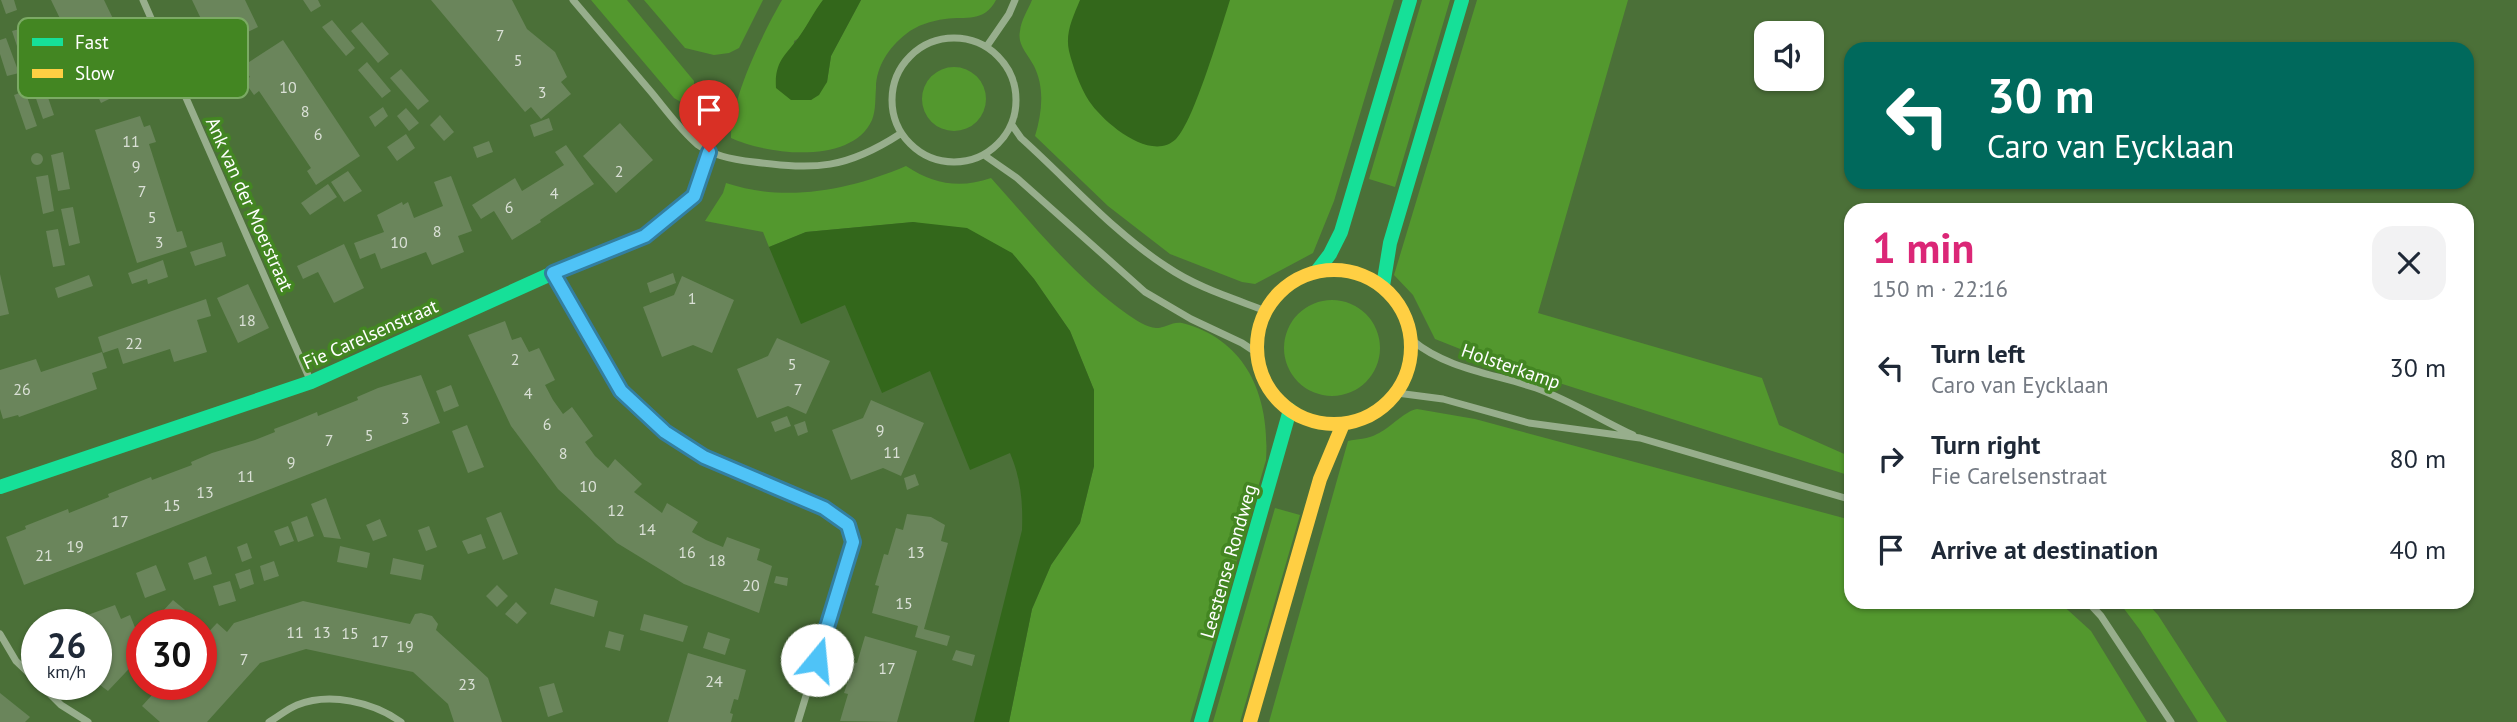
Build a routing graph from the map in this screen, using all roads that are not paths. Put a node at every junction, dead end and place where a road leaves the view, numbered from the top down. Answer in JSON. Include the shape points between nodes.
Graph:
{"nodes":[{"id":1,"x":143,"y":0,"type":"edge"},
{"id":2,"x":573,"y":0,"type":"edge"},
{"id":3,"x":1015,"y":0,"type":"edge"},
{"id":4,"x":1410,"y":0,"type":"edge"},
{"id":5,"x":1462,"y":0,"type":"edge"},
{"id":6,"x":151,"y":18,"type":"edge"},
{"id":7,"x":987,"y":46,"type":"junction"},
{"id":8,"x":186,"y":98,"type":"edge"},
{"id":9,"x":1012,"y":125,"type":"junction"},
{"id":10,"x":900,"y":134,"type":"junction"},
{"id":11,"x":709,"y":152,"type":"junction"},
{"id":12,"x":984,"y":155,"type":"junction"},
{"id":13,"x":1317,"y":271,"type":"junction"},
{"id":14,"x":553,"y":273,"type":"junction"},
{"id":15,"x":1383,"y":286,"type":"junction"},
{"id":16,"x":1266,"y":310,"type":"junction"},
{"id":17,"x":1412,"y":340,"type":"junction"},
{"id":18,"x":1257,"y":352,"type":"junction"},
{"id":19,"x":311,"y":383,"type":"junction"},
{"id":20,"x":1396,"y":393,"type":"junction"},
{"id":21,"x":1290,"y":410,"type":"junction"},
{"id":22,"x":1343,"y":424,"type":"junction"},
{"id":23,"x":1640,"y":438,"type":"junction"},
{"id":24,"x":0,"y":488,"type":"edge"},
{"id":25,"x":1844,"y":498,"type":"edge"},
{"id":26,"x":2094,"y":609,"type":"edge"},
{"id":27,"x":0,"y":634,"type":"edge"},
{"id":28,"x":21,"y":666,"type":"edge"},
{"id":29,"x":56,"y":700,"type":"edge"},
{"id":30,"x":88,"y":722,"type":"edge"},
{"id":31,"x":269,"y":722,"type":"edge"},
{"id":32,"x":401,"y":722,"type":"edge"},
{"id":33,"x":799,"y":722,"type":"edge"},
{"id":34,"x":1201,"y":722,"type":"edge"},
{"id":35,"x":1250,"y":722,"type":"edge"},
{"id":36,"x":2171,"y":722,"type":"edge"}],
"edges":[{"from":1,"to":6,"type":"street","name":"Ank van der Moerstraat"},
{"from":2,"to":11,"type":"street","via":[[671,116]]},
{"from":3,"to":7,"type":"street"},
{"from":4,"to":13,"type":"main road","via":[[1341,232]]},
{"from":5,"to":15,"type":"main road","via":[[1390,243]]},
{"from":7,"to":9,"type":"street","via":[[1006,64],[1014,82],[1017,102]]},
{"from":7,"to":10,"type":"street","via":[[951,37],[930,42],[911,54],[898,71],[891,92],[892,114]]},
{"from":8,"to":19,"type":"street","name":"Ank van der Moerstraat"},
{"from":9,"to":12,"type":"street"},
{"from":9,"to":16,"type":"street","via":[[1139,248],[1206,288]]},
{"from":10,"to":11,"type":"street","via":[[868,152],[823,167],[743,161]]},
{"from":10,"to":12,"type":"street","via":[[931,159],[951,163]]},
{"from":11,"to":14,"type":"main road","name":"Fie Carelsenstraat","via":[[694,196],[645,236]]},
{"from":12,"to":18,"type":"street","via":[[1017,178],[1145,292]]},
{"from":13,"to":15,"type":"main road","via":[[1349,270]]},
{"from":13,"to":16,"type":"main road","via":[[1293,281]]},
{"from":14,"to":19,"type":"main road","name":"Fie Carelsenstraat"},
{"from":14,"to":33,"type":"street","via":[[621,391],[665,432],[704,457],[824,508],[848,525],[853,542]]},
{"from":15,"to":17,"type":"main road","via":[[1403,309]]},
{"from":16,"to":18,"type":"main road"},
{"from":17,"to":20,"type":"main road","via":[[1410,362]]},
{"from":17,"to":23,"type":"street","name":"Holsterkamp","via":[[1451,362],[1538,389]]},
{"from":18,"to":21,"type":"main road","via":[[1267,384]]},
{"from":19,"to":24,"type":"main road","name":"Fie Carelsenstraat"},
{"from":20,"to":22,"type":"main road","via":[[1382,408]]},
{"from":20,"to":23,"type":"street","name":"Holsterkamp","via":[[1443,398],[1529,424]]},
{"from":21,"to":22,"type":"main road","via":[[1313,421]]},
{"from":21,"to":34,"type":"main road","name":"Leestense Rondweg"},
{"from":22,"to":35,"type":"main road","via":[[1320,479]]},
{"from":23,"to":25,"type":"street","name":"Holsterkamp"},
{"from":26,"to":36,"type":"street"},
{"from":27,"to":28,"type":"street"},
{"from":29,"to":30,"type":"street"},
{"from":31,"to":32,"type":"street","via":[[297,705],[335,699],[378,708]]}]}
